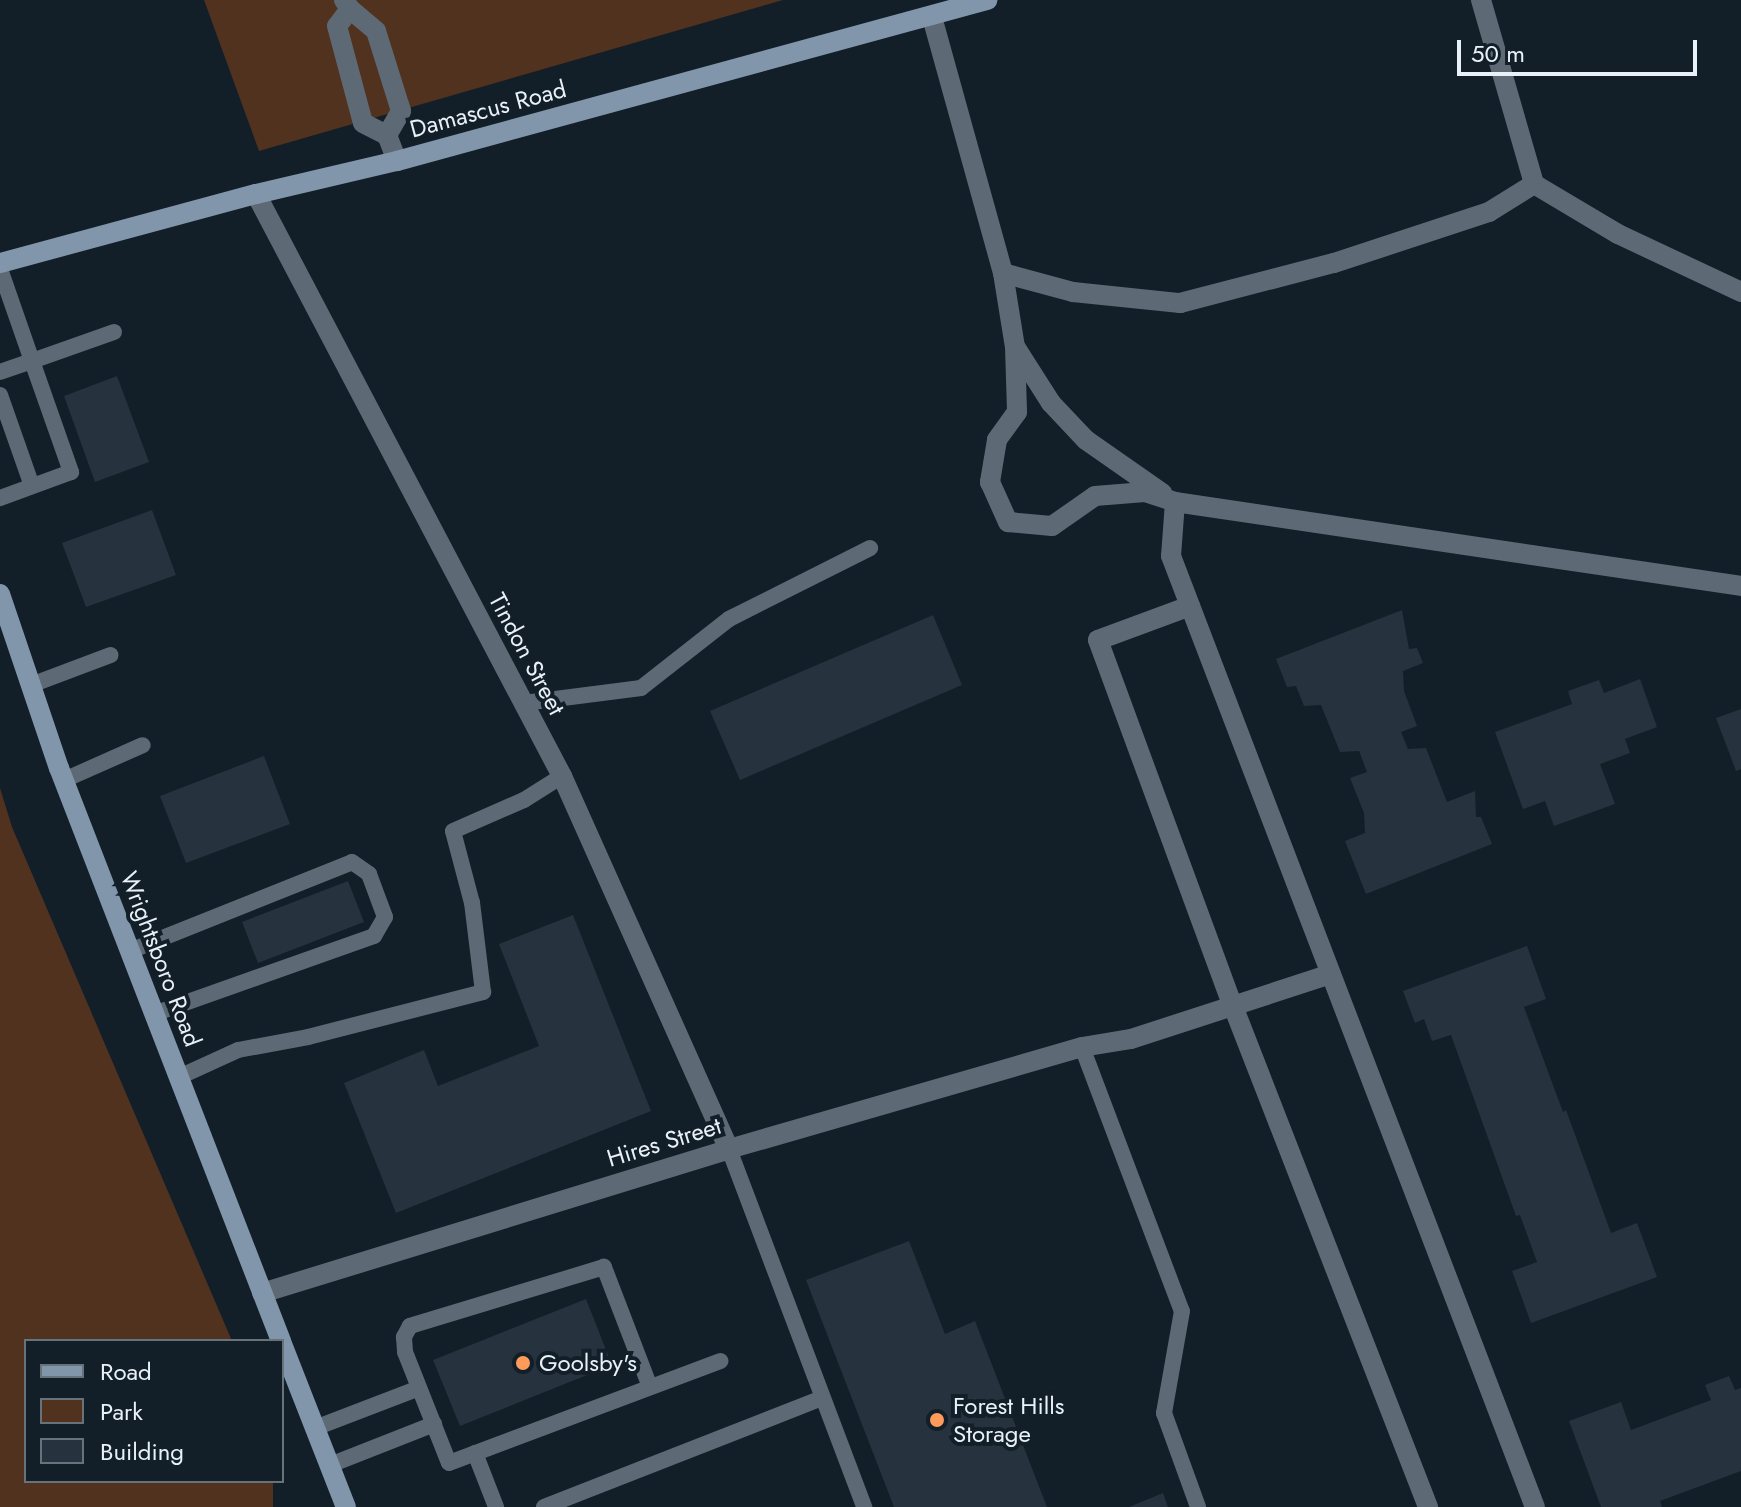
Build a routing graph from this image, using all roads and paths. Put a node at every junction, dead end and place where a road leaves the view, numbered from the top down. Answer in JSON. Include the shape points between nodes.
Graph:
{"nodes":[{"id":1,"x":987,"y":0,"type":"edge"},
{"id":2,"x":1481,"y":0,"type":"edge"},
{"id":3,"x":347,"y":5,"type":"edge"},
{"id":4,"x":932,"y":17,"type":"junction"},
{"id":5,"x":387,"y":135,"type":"junction"},
{"id":6,"x":397,"y":161,"type":"junction"},
{"id":7,"x":1534,"y":184,"type":"junction"},
{"id":8,"x":256,"y":194,"type":"junction"},
{"id":9,"x":0,"y":263,"type":"edge"},
{"id":10,"x":0,"y":269,"type":"edge"},
{"id":11,"x":1003,"y":273,"type":"junction"},
{"id":12,"x":1741,"y":292,"type":"edge"},
{"id":13,"x":114,"y":332,"type":"dead end"},
{"id":14,"x":1015,"y":347,"type":"junction"},
{"id":15,"x":32,"y":361,"type":"junction"},
{"id":16,"x":0,"y":372,"type":"edge"},
{"id":17,"x":0,"y":395,"type":"edge"},
{"id":18,"x":32,"y":486,"type":"junction"},
{"id":19,"x":0,"y":498,"type":"edge"},
{"id":20,"x":1175,"y":502,"type":"junction"},
{"id":21,"x":870,"y":548,"type":"dead end"},
{"id":22,"x":1741,"y":586,"type":"edge"},
{"id":23,"x":0,"y":594,"type":"edge"},
{"id":24,"x":1190,"y":606,"type":"junction"},
{"id":25,"x":111,"y":655,"type":"dead end"},
{"id":26,"x":31,"y":685,"type":"junction"},
{"id":27,"x":524,"y":703,"type":"junction"},
{"id":28,"x":143,"y":745,"type":"dead end"},
{"id":29,"x":562,"y":776,"type":"junction"},
{"id":30,"x":64,"y":780,"type":"junction"},
{"id":31,"x":130,"y":951,"type":"junction"},
{"id":32,"x":1331,"y":974,"type":"junction"},
{"id":33,"x":1233,"y":1006,"type":"junction"},
{"id":34,"x":154,"y":1014,"type":"junction"},
{"id":35,"x":1082,"y":1047,"type":"junction"},
{"id":36,"x":179,"y":1077,"type":"junction"},
{"id":37,"x":729,"y":1149,"type":"junction"},
{"id":38,"x":262,"y":1293,"type":"junction"},
{"id":39,"x":281,"y":1339,"type":"edge"},
{"id":40,"x":284,"y":1347,"type":"edge"},
{"id":41,"x":720,"y":1361,"type":"dead end"},
{"id":42,"x":650,"y":1387,"type":"junction"},
{"id":43,"x":419,"y":1388,"type":"junction"},
{"id":44,"x":822,"y":1398,"type":"junction"},
{"id":45,"x":434,"y":1424,"type":"junction"},
{"id":46,"x":315,"y":1428,"type":"junction"},
{"id":47,"x":475,"y":1453,"type":"junction"},
{"id":48,"x":330,"y":1465,"type":"junction"},
{"id":49,"x":346,"y":1507,"type":"edge"},
{"id":50,"x":496,"y":1507,"type":"edge"},
{"id":51,"x":544,"y":1507,"type":"edge"},
{"id":52,"x":864,"y":1507,"type":"edge"},
{"id":53,"x":1198,"y":1507,"type":"edge"},
{"id":54,"x":1428,"y":1507,"type":"edge"},
{"id":55,"x":1535,"y":1507,"type":"edge"}],
"edges":[{"from":1,"to":4,"type":"street","name":"Damascus Road"},
{"from":2,"to":7,"type":"street"},
{"from":3,"to":5,"type":"street","via":[[337,26],[363,123]]},
{"from":3,"to":5,"type":"street","via":[[376,31],[401,111]]},
{"from":4,"to":6,"type":"street","name":"Damascus Road"},
{"from":4,"to":11,"type":"street"},
{"from":5,"to":6,"type":"street"},
{"from":6,"to":8,"type":"street","name":"Damascus Road"},
{"from":7,"to":11,"type":"street","via":[[1489,212],[1334,263],[1180,303],[1073,292]]},
{"from":7,"to":12,"type":"street","via":[[1618,234]]},
{"from":8,"to":9,"type":"street","name":"Damascus Road"},
{"from":8,"to":27,"type":"street","name":"Tindon Street"},
{"from":10,"to":15,"type":"lane"},
{"from":11,"to":14,"type":"street"},
{"from":13,"to":15,"type":"lane"},
{"from":14,"to":20,"type":"street","via":[[1051,403],[1086,440]]},
{"from":14,"to":20,"type":"street","via":[[1017,412],[997,440],[990,482],[1008,522],[1052,526],[1095,496],[1140,492]]},
{"from":15,"to":16,"type":"lane"},
{"from":15,"to":18,"type":"lane","via":[[71,472]]},
{"from":17,"to":18,"type":"lane"},
{"from":18,"to":19,"type":"lane"},
{"from":20,"to":22,"type":"street"},
{"from":20,"to":24,"type":"street","via":[[1171,556]]},
{"from":21,"to":27,"type":"lane","via":[[729,619],[641,688]]},
{"from":23,"to":26,"type":"street","name":"Wrightsboro Road"},
{"from":24,"to":32,"type":"street"},
{"from":24,"to":33,"type":"street","via":[[1098,640]]},
{"from":25,"to":26,"type":"lane"},
{"from":26,"to":30,"type":"street","name":"Wrightsboro Road"},
{"from":27,"to":29,"type":"street","name":"Tindon Street"},
{"from":28,"to":30,"type":"lane"},
{"from":29,"to":36,"type":"lane","via":[[524,800],[453,831],[472,903],[483,992],[238,1050]]},
{"from":29,"to":37,"type":"street","name":"Tindon Street"},
{"from":30,"to":31,"type":"street","name":"Wrightsboro Road"},
{"from":31,"to":34,"type":"street","name":"Wrightsboro Road"},
{"from":31,"to":34,"type":"lane","via":[[352,862],[369,874],[385,917],[374,936]]},
{"from":32,"to":33,"type":"street","name":"Hires Street"},
{"from":32,"to":55,"type":"street"},
{"from":33,"to":35,"type":"street","name":"Hires Street","via":[[1131,1039]]},
{"from":33,"to":54,"type":"street"},
{"from":34,"to":36,"type":"street","name":"Wrightsboro Road"},
{"from":35,"to":37,"type":"street","name":"Hires Street"},
{"from":35,"to":53,"type":"lane","via":[[1182,1311],[1164,1413]]},
{"from":36,"to":38,"type":"street","name":"Wrightsboro Road"},
{"from":37,"to":38,"type":"street","name":"Hires Street"},
{"from":37,"to":44,"type":"lane"},
{"from":38,"to":39,"type":"street","name":"Wrightsboro Road"},
{"from":40,"to":46,"type":"street","name":"Wrightsboro Road"},
{"from":41,"to":42,"type":"lane"},
{"from":42,"to":43,"type":"lane","via":[[604,1267],[410,1326],[405,1352]]},
{"from":42,"to":47,"type":"lane"},
{"from":43,"to":45,"type":"lane"},
{"from":43,"to":46,"type":"lane"},
{"from":44,"to":51,"type":"lane"},
{"from":44,"to":52,"type":"lane"},
{"from":45,"to":47,"type":"lane","via":[[449,1463]]},
{"from":45,"to":48,"type":"lane"},
{"from":46,"to":48,"type":"street","name":"Wrightsboro Road"},
{"from":47,"to":50,"type":"lane"},
{"from":48,"to":49,"type":"street","name":"Wrightsboro Road"}]}
